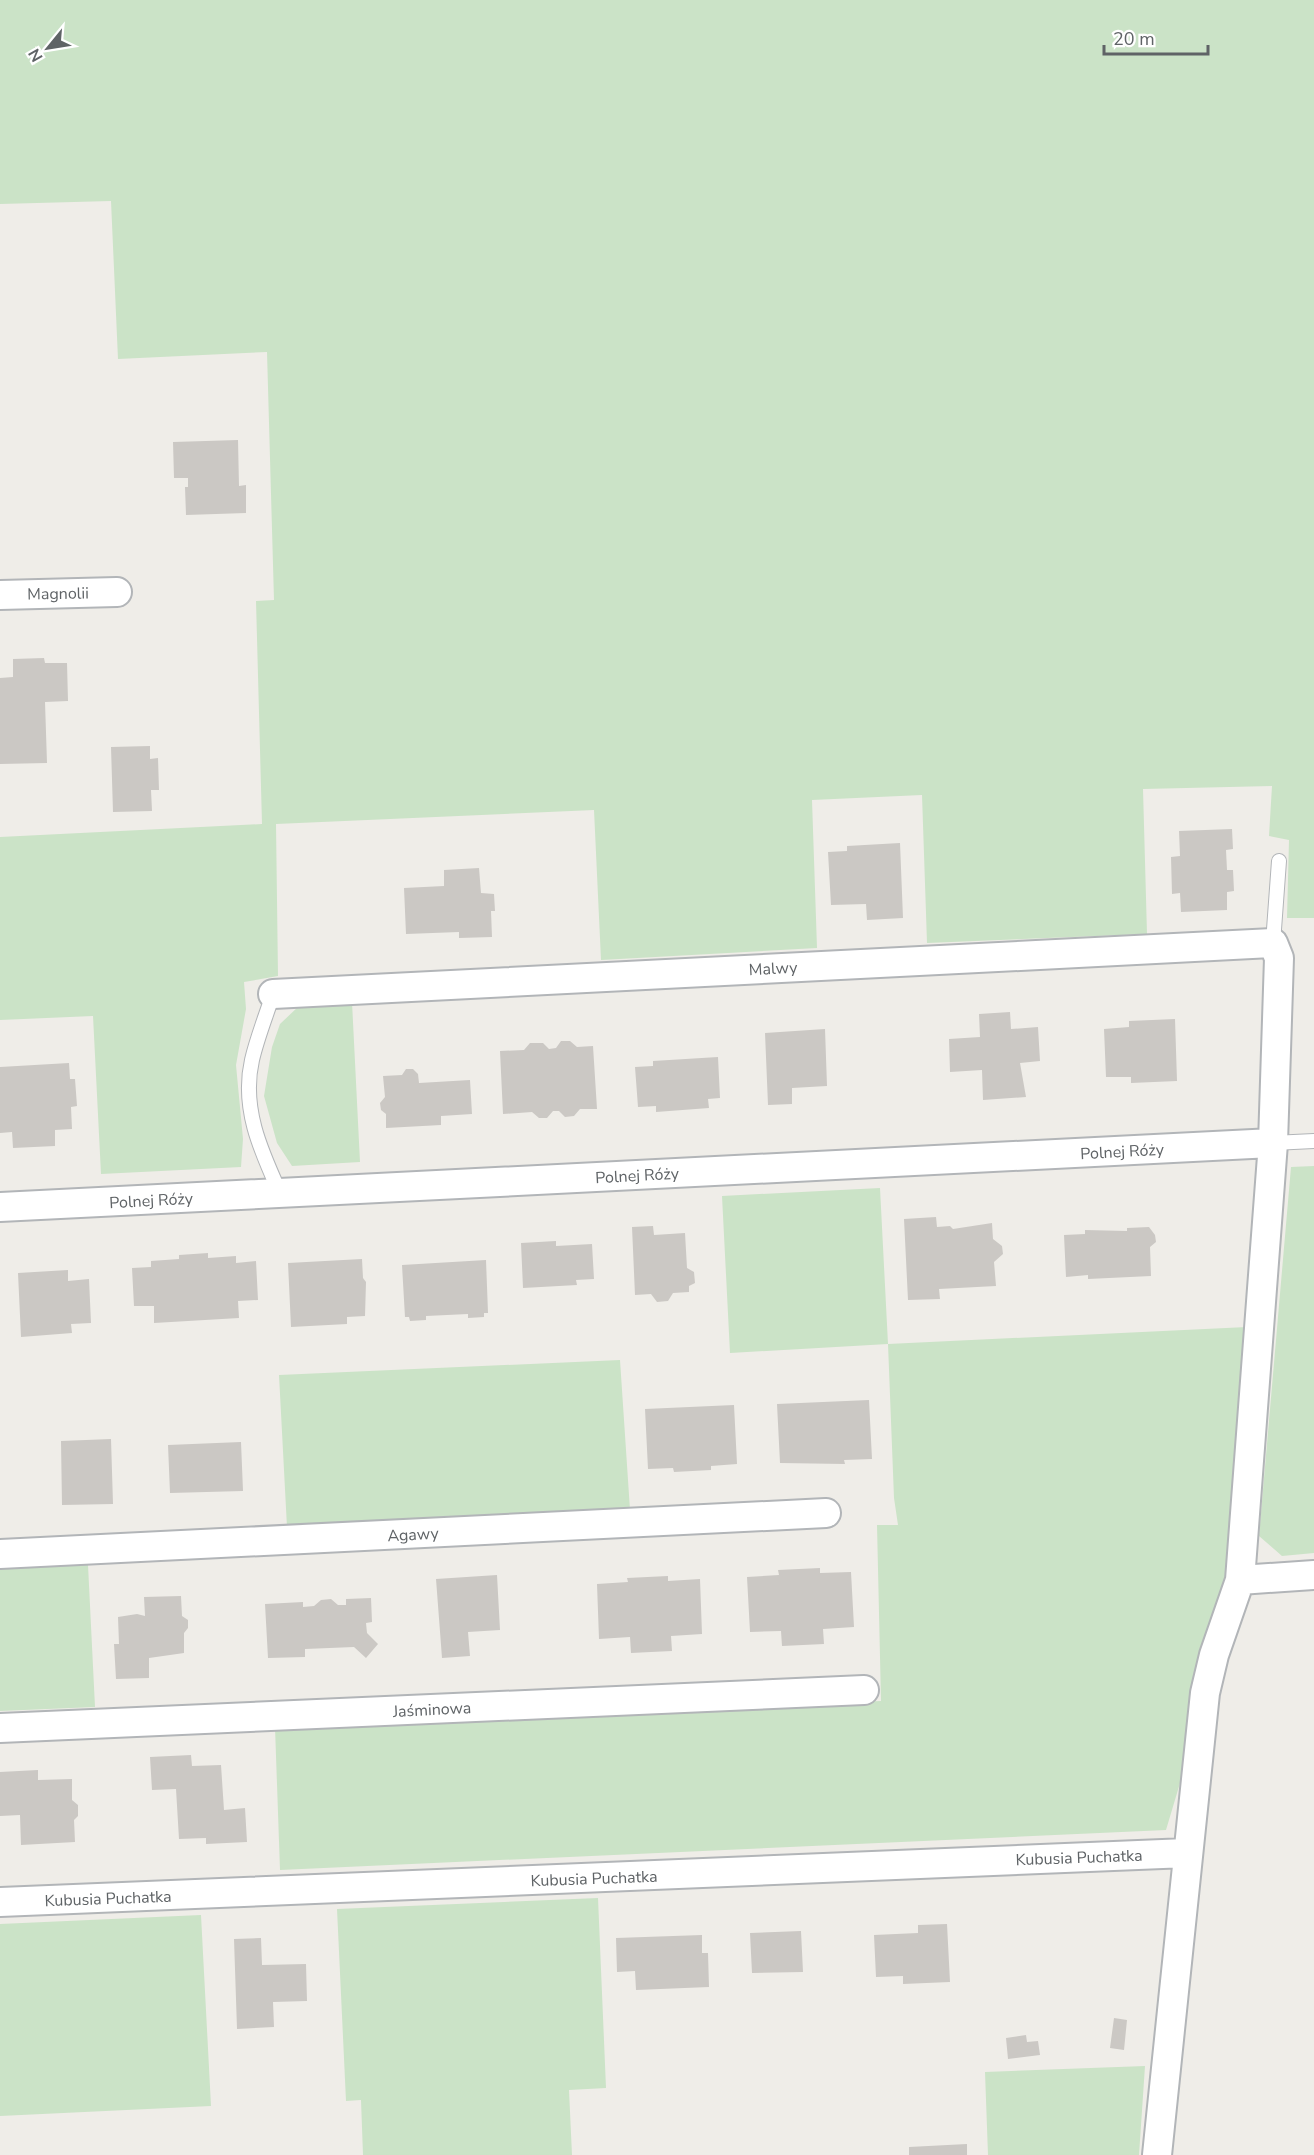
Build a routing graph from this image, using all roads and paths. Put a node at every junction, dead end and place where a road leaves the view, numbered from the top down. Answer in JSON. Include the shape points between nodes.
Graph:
{"nodes":[{"id":1,"x":117,"y":592,"type":"dead end"},
{"id":2,"x":0,"y":595,"type":"edge"},
{"id":3,"x":1279,"y":861,"type":"dead end"},
{"id":4,"x":1274,"y":943,"type":"junction"},
{"id":5,"x":273,"y":994,"type":"joint"},
{"id":6,"x":1314,"y":1141,"type":"edge"},
{"id":7,"x":1273,"y":1143,"type":"junction"},
{"id":8,"x":280,"y":1193,"type":"junction"},
{"id":9,"x":0,"y":1208,"type":"edge"},
{"id":10,"x":826,"y":1513,"type":"dead end"},
{"id":11,"x":0,"y":1554,"type":"edge"},
{"id":12,"x":1314,"y":1575,"type":"edge"},
{"id":13,"x":1240,"y":1580,"type":"junction"},
{"id":14,"x":864,"y":1690,"type":"dead end"},
{"id":15,"x":0,"y":1728,"type":"edge"},
{"id":16,"x":1187,"y":1853,"type":"junction"},
{"id":17,"x":0,"y":1902,"type":"edge"},
{"id":18,"x":1157,"y":2155,"type":"edge"}],
"edges":[{"from":1,"to":2,"type":"street","name":"Magnolii"},
{"from":3,"to":4,"type":"lane"},
{"from":4,"to":5,"type":"street","name":"Malwy"},
{"from":4,"to":7,"type":"street","via":[[1279,958]]},
{"from":5,"to":8,"type":"lane","via":[[252,1062],[249,1099],[254,1132]]},
{"from":6,"to":7,"type":"lane"},
{"from":7,"to":8,"type":"street","name":"Polnej Róży"},
{"from":7,"to":13,"type":"street"},
{"from":8,"to":9,"type":"street","name":"Polnej Róży"},
{"from":10,"to":11,"type":"street","name":"Agawy"},
{"from":12,"to":13,"type":"street"},
{"from":13,"to":16,"type":"street","via":[[1205,1693]]},
{"from":14,"to":15,"type":"street","name":"Jaśminowa"},
{"from":16,"to":17,"type":"street","name":"Kubusia Puchatka"},
{"from":16,"to":18,"type":"street"}]}
